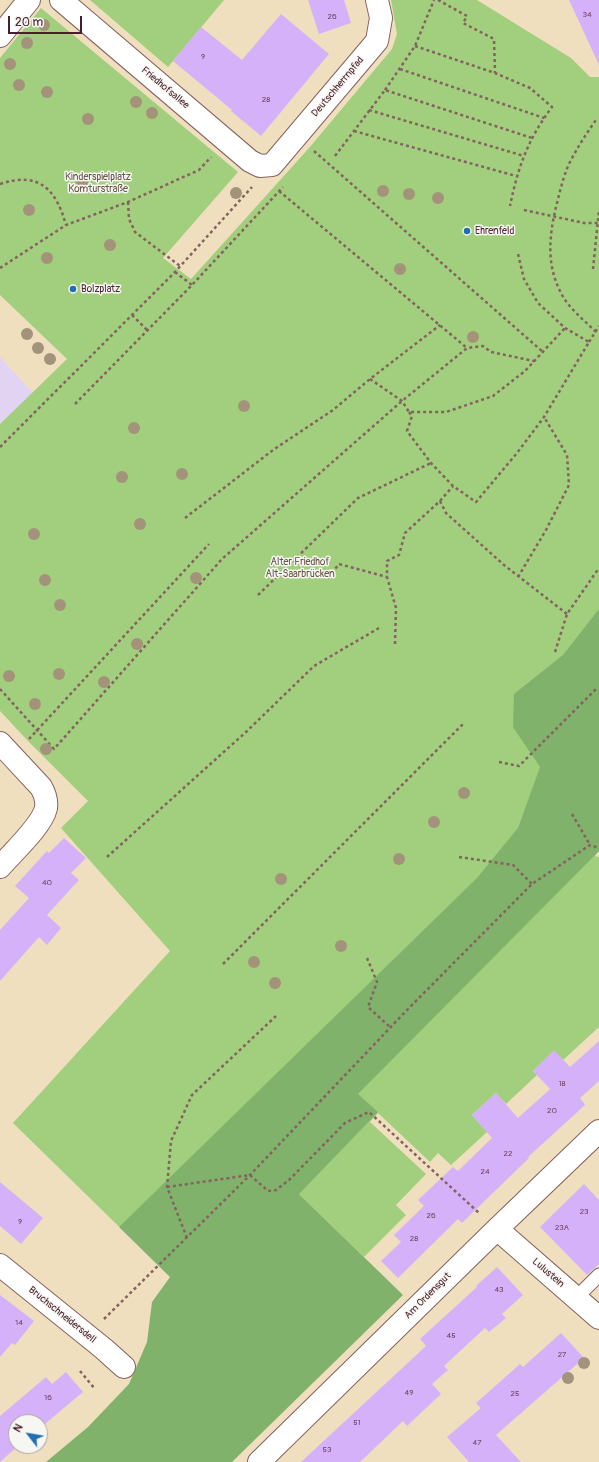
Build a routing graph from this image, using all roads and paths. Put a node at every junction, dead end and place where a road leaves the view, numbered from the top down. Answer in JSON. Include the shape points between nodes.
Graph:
{"nodes":[{"id":1,"x":29,"y":0,"type":"edge"},
{"id":2,"x":61,"y":0,"type":"edge"},
{"id":3,"x":377,"y":0,"type":"edge"},
{"id":4,"x":434,"y":0,"type":"edge"},
{"id":5,"x":438,"y":0,"type":"edge"},
{"id":6,"x":0,"y":36,"type":"edge"},
{"id":7,"x":415,"y":46,"type":"junction"},
{"id":8,"x":400,"y":69,"type":"junction"},
{"id":9,"x":495,"y":74,"type":"junction"},
{"id":10,"x":385,"y":90,"type":"junction"},
{"id":11,"x":369,"y":110,"type":"junction"},
{"id":12,"x":544,"y":118,"type":"junction"},
{"id":13,"x":596,"y":120,"type":"dead end"},
{"id":14,"x":354,"y":131,"type":"junction"},
{"id":15,"x":532,"y":138,"type":"junction"},
{"id":16,"x":315,"y":149,"type":"dead end"},
{"id":17,"x":335,"y":156,"type":"dead end"},
{"id":18,"x":524,"y":156,"type":"junction"},
{"id":19,"x":272,"y":165,"type":"junction"},
{"id":20,"x":199,"y":170,"type":"dead end"},
{"id":21,"x":516,"y":176,"type":"junction"},
{"id":22,"x":0,"y":184,"type":"edge"},
{"id":23,"x":284,"y":186,"type":"dead end"},
{"id":24,"x":279,"y":191,"type":"junction"},
{"id":25,"x":128,"y":202,"type":"junction"},
{"id":26,"x":510,"y":206,"type":"dead end"},
{"id":27,"x":524,"y":210,"type":"dead end"},
{"id":28,"x":599,"y":210,"type":"edge"},
{"id":29,"x":554,"y":217,"type":"junction"},
{"id":30,"x":598,"y":223,"type":"edge"},
{"id":31,"x":66,"y":225,"type":"junction"},
{"id":32,"x":518,"y":254,"type":"dead end"},
{"id":33,"x":180,"y":266,"type":"junction"},
{"id":34,"x":0,"y":268,"type":"edge"},
{"id":35,"x":593,"y":269,"type":"dead end"},
{"id":36,"x":175,"y":272,"type":"junction"},
{"id":37,"x":192,"y":285,"type":"junction"},
{"id":38,"x":132,"y":315,"type":"junction"},
{"id":39,"x":440,"y":325,"type":"junction"},
{"id":40,"x":599,"y":326,"type":"edge"},
{"id":41,"x":565,"y":328,"type":"junction"},
{"id":42,"x":148,"y":331,"type":"junction"},
{"id":43,"x":596,"y":332,"type":"junction"},
{"id":44,"x":589,"y":342,"type":"junction"},
{"id":45,"x":467,"y":348,"type":"junction"},
{"id":46,"x":543,"y":352,"type":"junction"},
{"id":47,"x":534,"y":361,"type":"junction"},
{"id":48,"x":370,"y":379,"type":"junction"},
{"id":49,"x":402,"y":401,"type":"junction"},
{"id":50,"x":75,"y":404,"type":"dead end"},
{"id":51,"x":409,"y":412,"type":"junction"},
{"id":52,"x":544,"y":417,"type":"junction"},
{"id":53,"x":0,"y":447,"type":"edge"},
{"id":54,"x":431,"y":463,"type":"junction"},
{"id":55,"x":453,"y":486,"type":"junction"},
{"id":56,"x":440,"y":501,"type":"junction"},
{"id":57,"x":185,"y":518,"type":"dead end"},
{"id":58,"x":209,"y":544,"type":"dead end"},
{"id":59,"x":599,"y":568,"type":"edge"},
{"id":60,"x":387,"y":577,"type":"junction"},
{"id":61,"x":518,"y":577,"type":"junction"},
{"id":62,"x":328,"y":578,"type":"dead end"},
{"id":63,"x":258,"y":595,"type":"dead end"},
{"id":64,"x":567,"y":614,"type":"junction"},
{"id":65,"x":379,"y":628,"type":"dead end"},
{"id":66,"x":395,"y":644,"type":"dead end"},
{"id":67,"x":555,"y":652,"type":"dead end"},
{"id":68,"x":0,"y":689,"type":"edge"},
{"id":69,"x":599,"y":691,"type":"edge"},
{"id":70,"x":463,"y":724,"type":"dead end"},
{"id":71,"x":37,"y":730,"type":"junction"},
{"id":72,"x":0,"y":743,"type":"edge"},
{"id":73,"x":499,"y":762,"type":"dead end"},
{"id":74,"x":572,"y":814,"type":"dead end"},
{"id":75,"x":590,"y":845,"type":"junction"},
{"id":76,"x":599,"y":848,"type":"edge"},
{"id":77,"x":459,"y":857,"type":"dead end"},
{"id":78,"x":107,"y":858,"type":"dead end"},
{"id":79,"x":0,"y":867,"type":"edge"},
{"id":80,"x":532,"y":884,"type":"junction"},
{"id":81,"x":367,"y":958,"type":"dead end"},
{"id":82,"x":223,"y":964,"type":"dead end"},
{"id":83,"x":276,"y":1016,"type":"dead end"},
{"id":84,"x":390,"y":1027,"type":"junction"},
{"id":85,"x":599,"y":1131,"type":"edge"},
{"id":86,"x":250,"y":1175,"type":"junction"},
{"id":87,"x":168,"y":1187,"type":"junction"},
{"id":88,"x":497,"y":1228,"type":"junction"},
{"id":89,"x":187,"y":1238,"type":"junction"},
{"id":90,"x":0,"y":1265,"type":"edge"},
{"id":91,"x":599,"y":1275,"type":"edge"},
{"id":92,"x":576,"y":1298,"type":"junction"},
{"id":93,"x":599,"y":1318,"type":"edge"},
{"id":94,"x":100,"y":1321,"type":"dead end"},
{"id":95,"x":124,"y":1367,"type":"dead end"},
{"id":96,"x":80,"y":1371,"type":"dead end"},
{"id":97,"x":95,"y":1389,"type":"dead end"},
{"id":98,"x":259,"y":1462,"type":"edge"}],
"edges":[{"from":1,"to":6,"type":"street"},
{"from":2,"to":19,"type":"street","name":"Friedhofsallee","via":[[250,161],[260,166]]},
{"from":3,"to":19,"type":"street","name":"Deutschherrnpfad","via":[[381,18],[376,41]]},
{"from":4,"to":7,"type":"path"},
{"from":5,"to":9,"type":"path","via":[[467,16],[463,24],[494,39]]},
{"from":7,"to":8,"type":"path"},
{"from":7,"to":9,"type":"path"},
{"from":8,"to":10,"type":"path"},
{"from":8,"to":12,"type":"path"},
{"from":9,"to":12,"type":"path","via":[[530,88],[552,107]]},
{"from":10,"to":11,"type":"path"},
{"from":10,"to":15,"type":"path"},
{"from":11,"to":14,"type":"path"},
{"from":11,"to":18,"type":"path"},
{"from":12,"to":15,"type":"path"},
{"from":13,"to":29,"type":"path","via":[[568,165]]},
{"from":14,"to":17,"type":"path"},
{"from":14,"to":21,"type":"path"},
{"from":15,"to":18,"type":"path"},
{"from":16,"to":46,"type":"path","via":[[313,152]]},
{"from":18,"to":21,"type":"path"},
{"from":19,"to":33,"type":"path"},
{"from":20,"to":25,"type":"path"},
{"from":21,"to":26,"type":"path"},
{"from":22,"to":31,"type":"path","via":[[20,179],[42,184],[55,197]]},
{"from":23,"to":24,"type":"path"},
{"from":24,"to":37,"type":"path"},
{"from":24,"to":39,"type":"path"},
{"from":25,"to":31,"type":"path"},
{"from":25,"to":33,"type":"path","via":[[129,219],[135,232]]},
{"from":27,"to":29,"type":"path"},
{"from":28,"to":30,"type":"path"},
{"from":29,"to":30,"type":"path"},
{"from":29,"to":43,"type":"path","via":[[550,239],[551,267],[560,291],[570,307]]},
{"from":30,"to":35,"type":"path"},
{"from":31,"to":34,"type":"path"},
{"from":32,"to":41,"type":"path","via":[[524,279],[538,303]]},
{"from":33,"to":36,"type":"path"},
{"from":36,"to":37,"type":"path"},
{"from":36,"to":38,"type":"path"},
{"from":37,"to":42,"type":"path"},
{"from":38,"to":42,"type":"path"},
{"from":38,"to":53,"type":"path"},
{"from":39,"to":45,"type":"path"},
{"from":39,"to":48,"type":"path"},
{"from":40,"to":43,"type":"path"},
{"from":41,"to":44,"type":"path"},
{"from":41,"to":46,"type":"path"},
{"from":42,"to":50,"type":"path"},
{"from":43,"to":44,"type":"path"},
{"from":44,"to":52,"type":"path"},
{"from":45,"to":47,"type":"path","via":[[483,346],[491,352]]},
{"from":45,"to":49,"type":"path"},
{"from":46,"to":47,"type":"path"},
{"from":47,"to":51,"type":"path","via":[[493,396],[446,412]]},
{"from":48,"to":49,"type":"path"},
{"from":48,"to":57,"type":"path","via":[[334,410],[273,450]]},
{"from":49,"to":51,"type":"path"},
{"from":49,"to":71,"type":"path","via":[[222,559],[54,749]]},
{"from":51,"to":54,"type":"path","via":[[412,416],[407,430]]},
{"from":52,"to":55,"type":"path","via":[[476,502]]},
{"from":52,"to":61,"type":"path","via":[[567,455],[569,485]]},
{"from":54,"to":55,"type":"path"},
{"from":54,"to":63,"type":"path","via":[[358,498]]},
{"from":55,"to":56,"type":"path"},
{"from":56,"to":60,"type":"path","via":[[405,532],[399,555],[387,560]]},
{"from":56,"to":61,"type":"path","via":[[446,513]]},
{"from":58,"to":71,"type":"path"},
{"from":59,"to":64,"type":"path"},
{"from":60,"to":62,"type":"path","via":[[339,564]]},
{"from":60,"to":66,"type":"path","via":[[396,608]]},
{"from":61,"to":64,"type":"path"},
{"from":64,"to":67,"type":"path"},
{"from":65,"to":78,"type":"path","via":[[314,666],[246,732]]},
{"from":68,"to":71,"type":"path"},
{"from":69,"to":73,"type":"path","via":[[595,690],[519,766]]},
{"from":70,"to":82,"type":"path"},
{"from":72,"to":79,"type":"street","via":[[46,796],[46,808],[41,819]]},
{"from":74,"to":75,"type":"path"},
{"from":75,"to":76,"type":"path"},
{"from":75,"to":80,"type":"path"},
{"from":77,"to":80,"type":"path","via":[[513,865]]},
{"from":80,"to":84,"type":"path"},
{"from":81,"to":84,"type":"path","via":[[377,982],[368,1007]]},
{"from":83,"to":87,"type":"path","via":[[192,1095],[170,1141]]},
{"from":84,"to":86,"type":"path"},
{"from":85,"to":88,"type":"street","name":"Am Ordensgut"},
{"from":86,"to":87,"type":"path"},
{"from":86,"to":88,"type":"path","via":[[268,1191],[276,1190],[290,1180],[345,1123],[369,1112]]},
{"from":86,"to":89,"type":"path"},
{"from":87,"to":89,"type":"path"},
{"from":88,"to":92,"type":"street","name":"Lulustein"},
{"from":88,"to":98,"type":"street","name":"Am Ordensgut"},
{"from":89,"to":94,"type":"path","via":[[105,1319]]},
{"from":90,"to":95,"type":"street","name":"Bruchschneidersdell"},
{"from":91,"to":92,"type":"lane"},
{"from":92,"to":93,"type":"street","name":"Lulustein"},
{"from":96,"to":97,"type":"path"}]}
